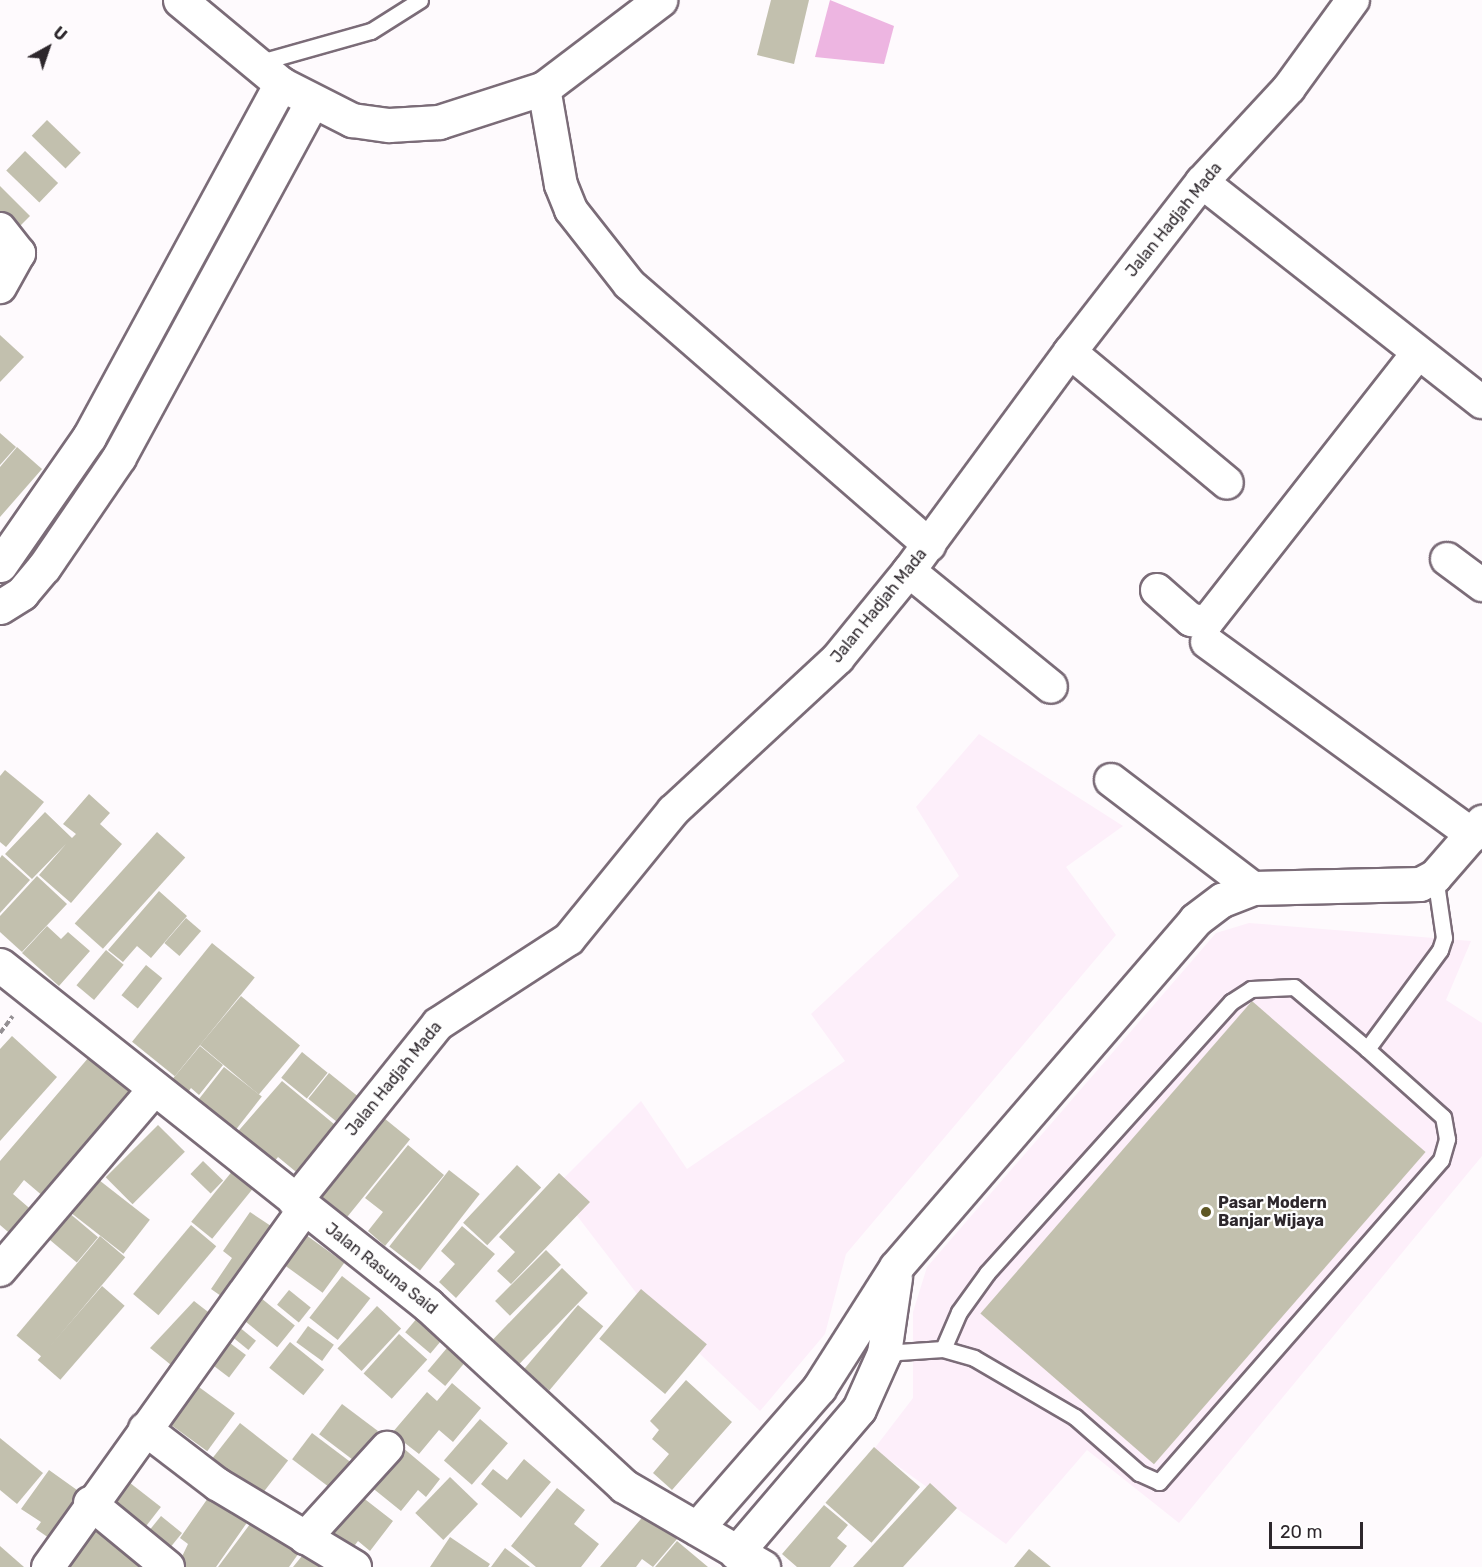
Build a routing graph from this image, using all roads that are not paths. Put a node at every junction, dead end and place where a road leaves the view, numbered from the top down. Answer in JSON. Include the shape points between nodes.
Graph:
{"nodes":[{"id":1,"x":180,"y":0,"type":"edge"},
{"id":2,"x":420,"y":0,"type":"edge"},
{"id":3,"x":660,"y":0,"type":"edge"},
{"id":4,"x":1353,"y":0,"type":"edge"},
{"id":5,"x":254,"y":64,"type":"junction"},
{"id":6,"x":281,"y":84,"type":"junction"},
{"id":7,"x":544,"y":88,"type":"junction"},
{"id":8,"x":312,"y":102,"type":"junction"},
{"id":9,"x":1202,"y":182,"type":"junction"},
{"id":10,"x":0,"y":229,"type":"edge"},
{"id":11,"x":0,"y":287,"type":"edge"},
{"id":12,"x":1070,"y":352,"type":"junction"},
{"id":13,"x":1418,"y":353,"type":"junction"},
{"id":14,"x":1482,"y":402,"type":"edge"},
{"id":15,"x":1227,"y":483,"type":"dead end"},
{"id":16,"x":929,"y":545,"type":"junction"},
{"id":17,"x":1447,"y":559,"type":"dead end"},
{"id":18,"x":0,"y":565,"type":"edge"},
{"id":19,"x":909,"y":571,"type":"junction"},
{"id":20,"x":1482,"y":585,"type":"edge"},
{"id":21,"x":1156,"y":590,"type":"dead end"},
{"id":22,"x":0,"y":607,"type":"edge"},
{"id":23,"x":1207,"y":642,"type":"dead end"},
{"id":24,"x":1051,"y":687,"type":"dead end"},
{"id":25,"x":1111,"y":780,"type":"dead end"},
{"id":26,"x":1477,"y":828,"type":"edge"},
{"id":27,"x":1435,"y":876,"type":"junction"},
{"id":28,"x":1253,"y":888,"type":"junction"},
{"id":29,"x":0,"y":965,"type":"edge"},
{"id":30,"x":1367,"y":1049,"type":"junction"},
{"id":31,"x":153,"y":1091,"type":"junction"},
{"id":32,"x":300,"y":1206,"type":"junction"},
{"id":33,"x":896,"y":1267,"type":"junction"},
{"id":34,"x":0,"y":1270,"type":"edge"},
{"id":35,"x":943,"y":1349,"type":"junction"},
{"id":36,"x":884,"y":1353,"type":"junction"},
{"id":37,"x":145,"y":1429,"type":"junction"},
{"id":38,"x":786,"y":1430,"type":"junction"},
{"id":39,"x":387,"y":1448,"type":"dead end"},
{"id":40,"x":821,"y":1457,"type":"junction"},
{"id":41,"x":90,"y":1503,"type":"junction"},
{"id":42,"x":697,"y":1528,"type":"junction"},
{"id":43,"x":305,"y":1538,"type":"junction"},
{"id":44,"x":741,"y":1562,"type":"edge"},
{"id":45,"x":48,"y":1567,"type":"edge"},
{"id":46,"x":168,"y":1567,"type":"edge"},
{"id":47,"x":355,"y":1567,"type":"edge"}],
"edges":[{"from":1,"to":5,"type":"street"},
{"from":2,"to":5,"type":"lane","via":[[371,31]]},
{"from":3,"to":7,"type":"street"},
{"from":4,"to":9,"type":"street","name":"Jalan Hadjah Mada","via":[[1289,88]]},
{"from":5,"to":6,"type":"street"},
{"from":6,"to":8,"type":"street"},
{"from":6,"to":18,"type":"street","via":[[152,330],[89,437]]},
{"from":7,"to":8,"type":"street","via":[[439,122],[351,120]]},
{"from":7,"to":16,"type":"street","via":[[561,185],[571,210],[629,284]]},
{"from":8,"to":22,"type":"street","via":[[118,457],[44,567],[22,593]]},
{"from":9,"to":12,"type":"street","name":"Jalan Hadjah Mada"},
{"from":9,"to":13,"type":"street"},
{"from":10,"to":11,"type":"street","via":[[19,253]]},
{"from":12,"to":15,"type":"street"},
{"from":12,"to":16,"type":"street","name":"Jalan Hadjah Mada"},
{"from":13,"to":14,"type":"street"},
{"from":13,"to":21,"type":"street","via":[[1207,622],[1191,620]]},
{"from":16,"to":19,"type":"street","name":"Jalan Hadjah Mada"},
{"from":17,"to":20,"type":"street"},
{"from":19,"to":24,"type":"street"},
{"from":19,"to":32,"type":"street","name":"Jalan Hadjah Mada","via":[[838,658],[673,811],[569,939],[438,1024]]},
{"from":23,"to":26,"type":"street"},
{"from":25,"to":28,"type":"street"},
{"from":26,"to":27,"type":"street"},
{"from":27,"to":28,"type":"street","via":[[1404,888]]},
{"from":27,"to":30,"type":"lane","via":[[1444,938],[1440,950]]},
{"from":28,"to":33,"type":"street","via":[[1222,900],[1195,920]]},
{"from":29,"to":31,"type":"street","name":"Jalan Rasuna Said"},
{"from":30,"to":35,"type":"lane","via":[[1294,987],[1251,989],[1231,1002],[987,1272],[959,1312]]},
{"from":30,"to":35,"type":"lane","via":[[1443,1116],[1447,1139],[1441,1160],[1159,1482],[1017,1381]]},
{"from":31,"to":32,"type":"street","name":"Jalan Rasuna Said"},
{"from":31,"to":34,"type":"street"},
{"from":32,"to":37,"type":"street","name":"Jalan Hadjah Mada"},
{"from":32,"to":42,"type":"street","name":"Jalan Rasuna Said","via":[[462,1334],[624,1486]]},
{"from":33,"to":36,"type":"street"},
{"from":33,"to":38,"type":"street"},
{"from":35,"to":36,"type":"lane"},
{"from":36,"to":40,"type":"street","via":[[858,1409]]},
{"from":37,"to":41,"type":"street","name":"Jalan Hadjah Mada"},
{"from":37,"to":43,"type":"street","via":[[217,1484]]},
{"from":38,"to":40,"type":"street"},
{"from":38,"to":42,"type":"street"},
{"from":39,"to":43,"type":"street"},
{"from":40,"to":44,"type":"street"},
{"from":41,"to":45,"type":"street","name":"Jalan Hadjah Mada"},
{"from":41,"to":46,"type":"street"},
{"from":42,"to":44,"type":"street","name":"Jalan Rasuna Said"},
{"from":43,"to":47,"type":"street"}]}
